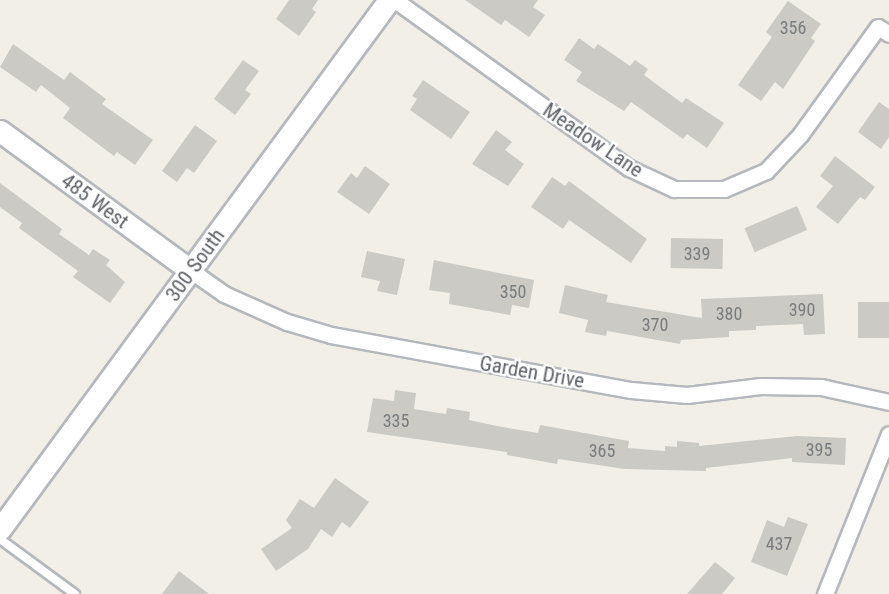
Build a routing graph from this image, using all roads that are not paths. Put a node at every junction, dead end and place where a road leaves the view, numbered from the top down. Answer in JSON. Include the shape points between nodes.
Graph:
{"nodes":[{"id":1,"x":389,"y":0,"type":"edge"},
{"id":2,"x":395,"y":0,"type":"edge"},
{"id":3,"x":889,"y":34,"type":"edge"},
{"id":4,"x":0,"y":131,"type":"edge"},
{"id":5,"x":190,"y":270,"type":"junction"},
{"id":6,"x":889,"y":402,"type":"edge"},
{"id":7,"x":889,"y":434,"type":"edge"},
{"id":8,"x":0,"y":530,"type":"edge"},
{"id":9,"x":0,"y":539,"type":"edge"},
{"id":10,"x":75,"y":594,"type":"edge"},
{"id":11,"x":825,"y":594,"type":"edge"}],
"edges":[{"from":1,"to":5,"type":"street","name":"300 South"},
{"from":2,"to":3,"type":"street","name":"Meadow Lane","via":[[629,168],[674,189],[724,189],[766,171],[800,135],[878,27]]},
{"from":4,"to":5,"type":"street","name":"485 West"},
{"from":5,"to":6,"type":"street","name":"Garden Drive","via":[[224,294],[331,335],[630,390],[687,395],[760,386],[821,387]]},
{"from":5,"to":8,"type":"street","name":"300 South"},
{"from":7,"to":11,"type":"street"},
{"from":9,"to":10,"type":"lane"}]}
